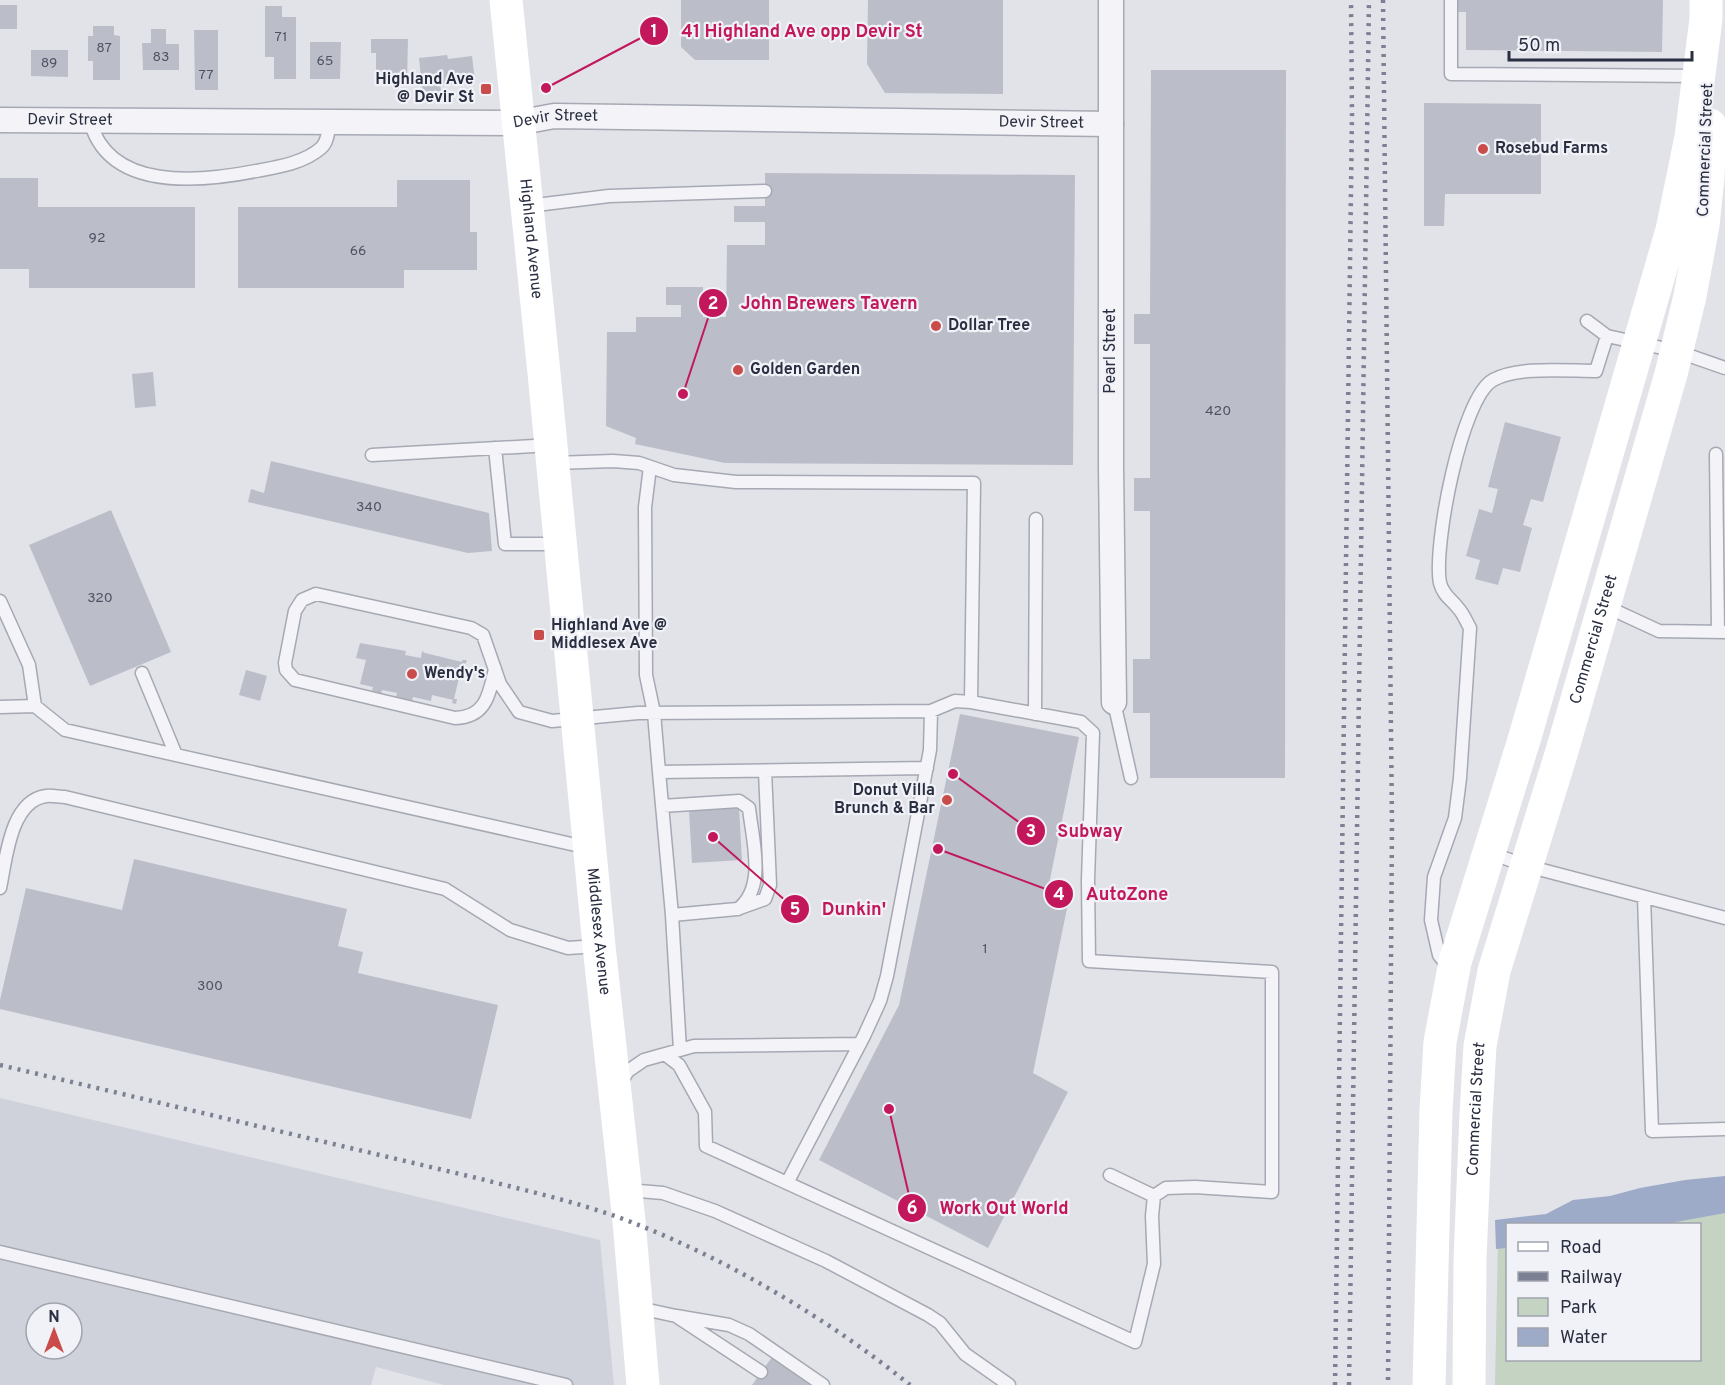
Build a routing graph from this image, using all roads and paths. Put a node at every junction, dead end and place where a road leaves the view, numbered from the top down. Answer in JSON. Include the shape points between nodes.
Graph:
{"nodes":[{"id":1,"x":506,"y":0,"type":"edge"},
{"id":2,"x":1112,"y":0,"type":"edge"},
{"id":3,"x":1451,"y":0,"type":"edge"},
{"id":4,"x":1706,"y":9,"type":"edge"},
{"id":5,"x":1699,"y":76,"type":"junction"},
{"id":6,"x":0,"y":120,"type":"edge"},
{"id":7,"x":90,"y":121,"type":"junction"},
{"id":8,"x":330,"y":122,"type":"junction"},
{"id":9,"x":517,"y":123,"type":"junction"},
{"id":10,"x":1111,"y":124,"type":"junction"},
{"id":11,"x":765,"y":191,"type":"dead end"},
{"id":12,"x":526,"y":206,"type":"junction"},
{"id":13,"x":1587,"y":321,"type":"dead end"},
{"id":14,"x":1622,"y":340,"type":"junction"},
{"id":15,"x":1676,"y":351,"type":"junction"},
{"id":16,"x":1725,"y":368,"type":"edge"},
{"id":17,"x":495,"y":448,"type":"junction"},
{"id":18,"x":1716,"y":454,"type":"dead end"},
{"id":19,"x":372,"y":455,"type":"dead end"},
{"id":20,"x":552,"y":462,"type":"junction"},
{"id":21,"x":650,"y":467,"type":"junction"},
{"id":22,"x":1036,"y":519,"type":"dead end"},
{"id":23,"x":560,"y":544,"type":"junction"},
{"id":24,"x":0,"y":601,"type":"edge"},
{"id":25,"x":1604,"y":605,"type":"junction"},
{"id":26,"x":1722,"y":632,"type":"edge"},
{"id":27,"x":495,"y":669,"type":"junction"},
{"id":28,"x":142,"y":673,"type":"dead end"},
{"id":29,"x":970,"y":702,"type":"junction"},
{"id":30,"x":1114,"y":702,"type":"joint"},
{"id":31,"x":34,"y":706,"type":"junction"},
{"id":32,"x":0,"y":707,"type":"edge"},
{"id":33,"x":931,"y":711,"type":"junction"},
{"id":34,"x":654,"y":713,"type":"junction"},
{"id":35,"x":1035,"y":714,"type":"junction"},
{"id":36,"x":565,"y":720,"type":"junction"},
{"id":37,"x":176,"y":755,"type":"junction"},
{"id":38,"x":927,"y":768,"type":"junction"},
{"id":39,"x":765,"y":771,"type":"junction"},
{"id":40,"x":659,"y":772,"type":"junction"},
{"id":41,"x":1131,"y":778,"type":"dead end"},
{"id":42,"x":662,"y":806,"type":"junction"},
{"id":43,"x":590,"y":849,"type":"junction"},
{"id":44,"x":1489,"y":853,"type":"junction"},
{"id":45,"x":1527,"y":866,"type":"junction"},
{"id":46,"x":0,"y":888,"type":"edge"},
{"id":47,"x":1644,"y":897,"type":"junction"},
{"id":48,"x":737,"y":909,"type":"junction"},
{"id":49,"x":672,"y":915,"type":"junction"},
{"id":50,"x":1725,"y":918,"type":"edge"},
{"id":51,"x":599,"y":945,"type":"junction"},
{"id":52,"x":1453,"y":973,"type":"junction"},
{"id":53,"x":860,"y":1044,"type":"junction"},
{"id":54,"x":680,"y":1050,"type":"junction"},
{"id":55,"x":666,"y":1055,"type":"junction"},
{"id":56,"x":616,"y":1102,"type":"junction"},
{"id":57,"x":1725,"y":1129,"type":"edge"},
{"id":58,"x":1110,"y":1175,"type":"dead end"},
{"id":59,"x":787,"y":1183,"type":"junction"},
{"id":60,"x":626,"y":1190,"type":"junction"},
{"id":61,"x":1154,"y":1196,"type":"junction"},
{"id":62,"x":0,"y":1252,"type":"edge"},
{"id":63,"x":636,"y":1308,"type":"junction"},
{"id":64,"x":676,"y":1316,"type":"junction"},
{"id":65,"x":761,"y":1372,"type":"dead end"},
{"id":66,"x":566,"y":1385,"type":"edge"},
{"id":67,"x":643,"y":1385,"type":"edge"},
{"id":68,"x":823,"y":1385,"type":"edge"},
{"id":69,"x":1009,"y":1385,"type":"edge"},
{"id":70,"x":1430,"y":1385,"type":"edge"},
{"id":71,"x":1468,"y":1385,"type":"edge"}],
"edges":[{"from":1,"to":9,"type":"main road","name":"Highland Avenue"},
{"from":2,"to":10,"type":"street","name":"Pearl Street"},
{"from":3,"to":5,"type":"lane","via":[[1451,74]]},
{"from":4,"to":5,"type":"main road","name":"Commercial Street"},
{"from":4,"to":15,"type":"main road","name":"Commercial Street","via":[[1710,66],[1708,177],[1703,225]]},
{"from":5,"to":14,"type":"main road","name":"Commercial Street","via":[[1691,137],[1666,252]]},
{"from":6,"to":7,"type":"street","name":"Devir Street"},
{"from":7,"to":8,"type":"street","name":"Devir Street"},
{"from":7,"to":8,"type":"lane","via":[[98,143],[124,166],[149,175],[184,179],[218,178],[309,157],[323,146]]},
{"from":8,"to":9,"type":"street","name":"Devir Street"},
{"from":9,"to":10,"type":"street","name":"Devir Street","via":[[554,116]]},
{"from":9,"to":12,"type":"main road","name":"Highland Avenue"},
{"from":10,"to":30,"type":"street","name":"Pearl Street"},
{"from":11,"to":12,"type":"lane","via":[[609,196]]},
{"from":12,"to":20,"type":"main road","name":"Highland Avenue"},
{"from":13,"to":14,"type":"lane"},
{"from":14,"to":15,"type":"lane"},
{"from":14,"to":44,"type":"main road","name":"Commercial Street","via":[[1524,740]]},
{"from":14,"to":52,"type":"lane","via":[[1596,371],[1507,374],[1490,381],[1479,396],[1455,458],[1442,522],[1440,584],[1470,628],[1455,818],[1434,877],[1431,920],[1439,955]]},
{"from":15,"to":16,"type":"lane"},
{"from":15,"to":25,"type":"main road","name":"Commercial Street"},
{"from":17,"to":19,"type":"lane"},
{"from":17,"to":20,"type":"lane"},
{"from":17,"to":23,"type":"lane","via":[[505,544]]},
{"from":18,"to":26,"type":"lane"},
{"from":20,"to":21,"type":"lane","via":[[613,461]]},
{"from":20,"to":23,"type":"main road","name":"Middlesex Avenue"},
{"from":21,"to":29,"type":"lane","via":[[696,479],[736,482],[974,483]]},
{"from":21,"to":34,"type":"lane","via":[[645,507],[646,675]]},
{"from":22,"to":35,"type":"lane"},
{"from":23,"to":36,"type":"main road","name":"Middlesex Avenue"},
{"from":24,"to":31,"type":"lane","via":[[29,665]]},
{"from":25,"to":26,"type":"lane","via":[[1659,631]]},
{"from":25,"to":45,"type":"main road","name":"Commercial Street"},
{"from":27,"to":27,"type":"lane","via":[[483,635],[471,628],[316,594],[297,604],[285,656],[286,670],[295,680],[455,718],[473,716],[481,708]]},
{"from":27,"to":36,"type":"lane","via":[[519,712]]},
{"from":28,"to":37,"type":"lane"},
{"from":29,"to":33,"type":"lane","via":[[955,701]]},
{"from":29,"to":35,"type":"lane"},
{"from":30,"to":41,"type":"lane"},
{"from":31,"to":32,"type":"lane"},
{"from":31,"to":37,"type":"lane","via":[[65,730]]},
{"from":33,"to":34,"type":"lane"},
{"from":33,"to":38,"type":"lane"},
{"from":34,"to":36,"type":"lane"},
{"from":34,"to":40,"type":"lane"},
{"from":35,"to":61,"type":"lane","via":[[1081,723],[1093,733],[1089,961],[1272,972],[1272,1192],[1186,1187],[1166,1188]]},
{"from":36,"to":43,"type":"main road","name":"Middlesex Avenue"},
{"from":37,"to":43,"type":"lane"},
{"from":38,"to":39,"type":"lane"},
{"from":38,"to":53,"type":"lane","via":[[887,976]]},
{"from":39,"to":40,"type":"lane"},
{"from":39,"to":48,"type":"lane","via":[[770,889],[765,899]]},
{"from":40,"to":42,"type":"lane"},
{"from":42,"to":48,"type":"lane","via":[[740,801],[749,808],[755,881],[752,893]]},
{"from":42,"to":49,"type":"lane"},
{"from":43,"to":51,"type":"main road","name":"Middlesex Avenue"},
{"from":44,"to":45,"type":"lane"},
{"from":44,"to":52,"type":"main road","name":"Commercial Street"},
{"from":45,"to":47,"type":"lane"},
{"from":45,"to":71,"type":"main road","name":"Commercial Street","via":[[1494,971],[1480,1046]]},
{"from":46,"to":51,"type":"lane","via":[[14,824],[21,812],[45,796],[65,797],[445,889],[510,930],[568,948]]},
{"from":47,"to":50,"type":"lane"},
{"from":47,"to":57,"type":"lane","via":[[1652,1131]]},
{"from":48,"to":49,"type":"lane"},
{"from":49,"to":54,"type":"lane"},
{"from":51,"to":56,"type":"main road","name":"Middlesex Avenue"},
{"from":52,"to":70,"type":"main road","name":"Commercial Street","via":[[1440,1042],[1436,1111]]},
{"from":53,"to":54,"type":"lane","via":[[694,1046]]},
{"from":53,"to":59,"type":"lane"},
{"from":54,"to":55,"type":"lane"},
{"from":55,"to":56,"type":"lane","via":[[644,1060],[628,1071]]},
{"from":55,"to":59,"type":"lane","via":[[679,1065],[705,1112],[706,1146]]},
{"from":56,"to":60,"type":"main road","name":"Middlesex Avenue"},
{"from":58,"to":61,"type":"lane"},
{"from":59,"to":61,"type":"lane","via":[[1135,1342],[1154,1264]]},
{"from":60,"to":63,"type":"main road","name":"Middlesex Avenue"},
{"from":60,"to":69,"type":"lane","via":[[663,1193],[715,1211],[826,1261],[940,1323],[965,1354]]},
{"from":62,"to":66,"type":"lane"},
{"from":63,"to":64,"type":"lane"},
{"from":63,"to":67,"type":"main road","name":"Middlesex Avenue"},
{"from":64,"to":65,"type":"lane"},
{"from":64,"to":68,"type":"lane","via":[[729,1325],[749,1334]]}]}
